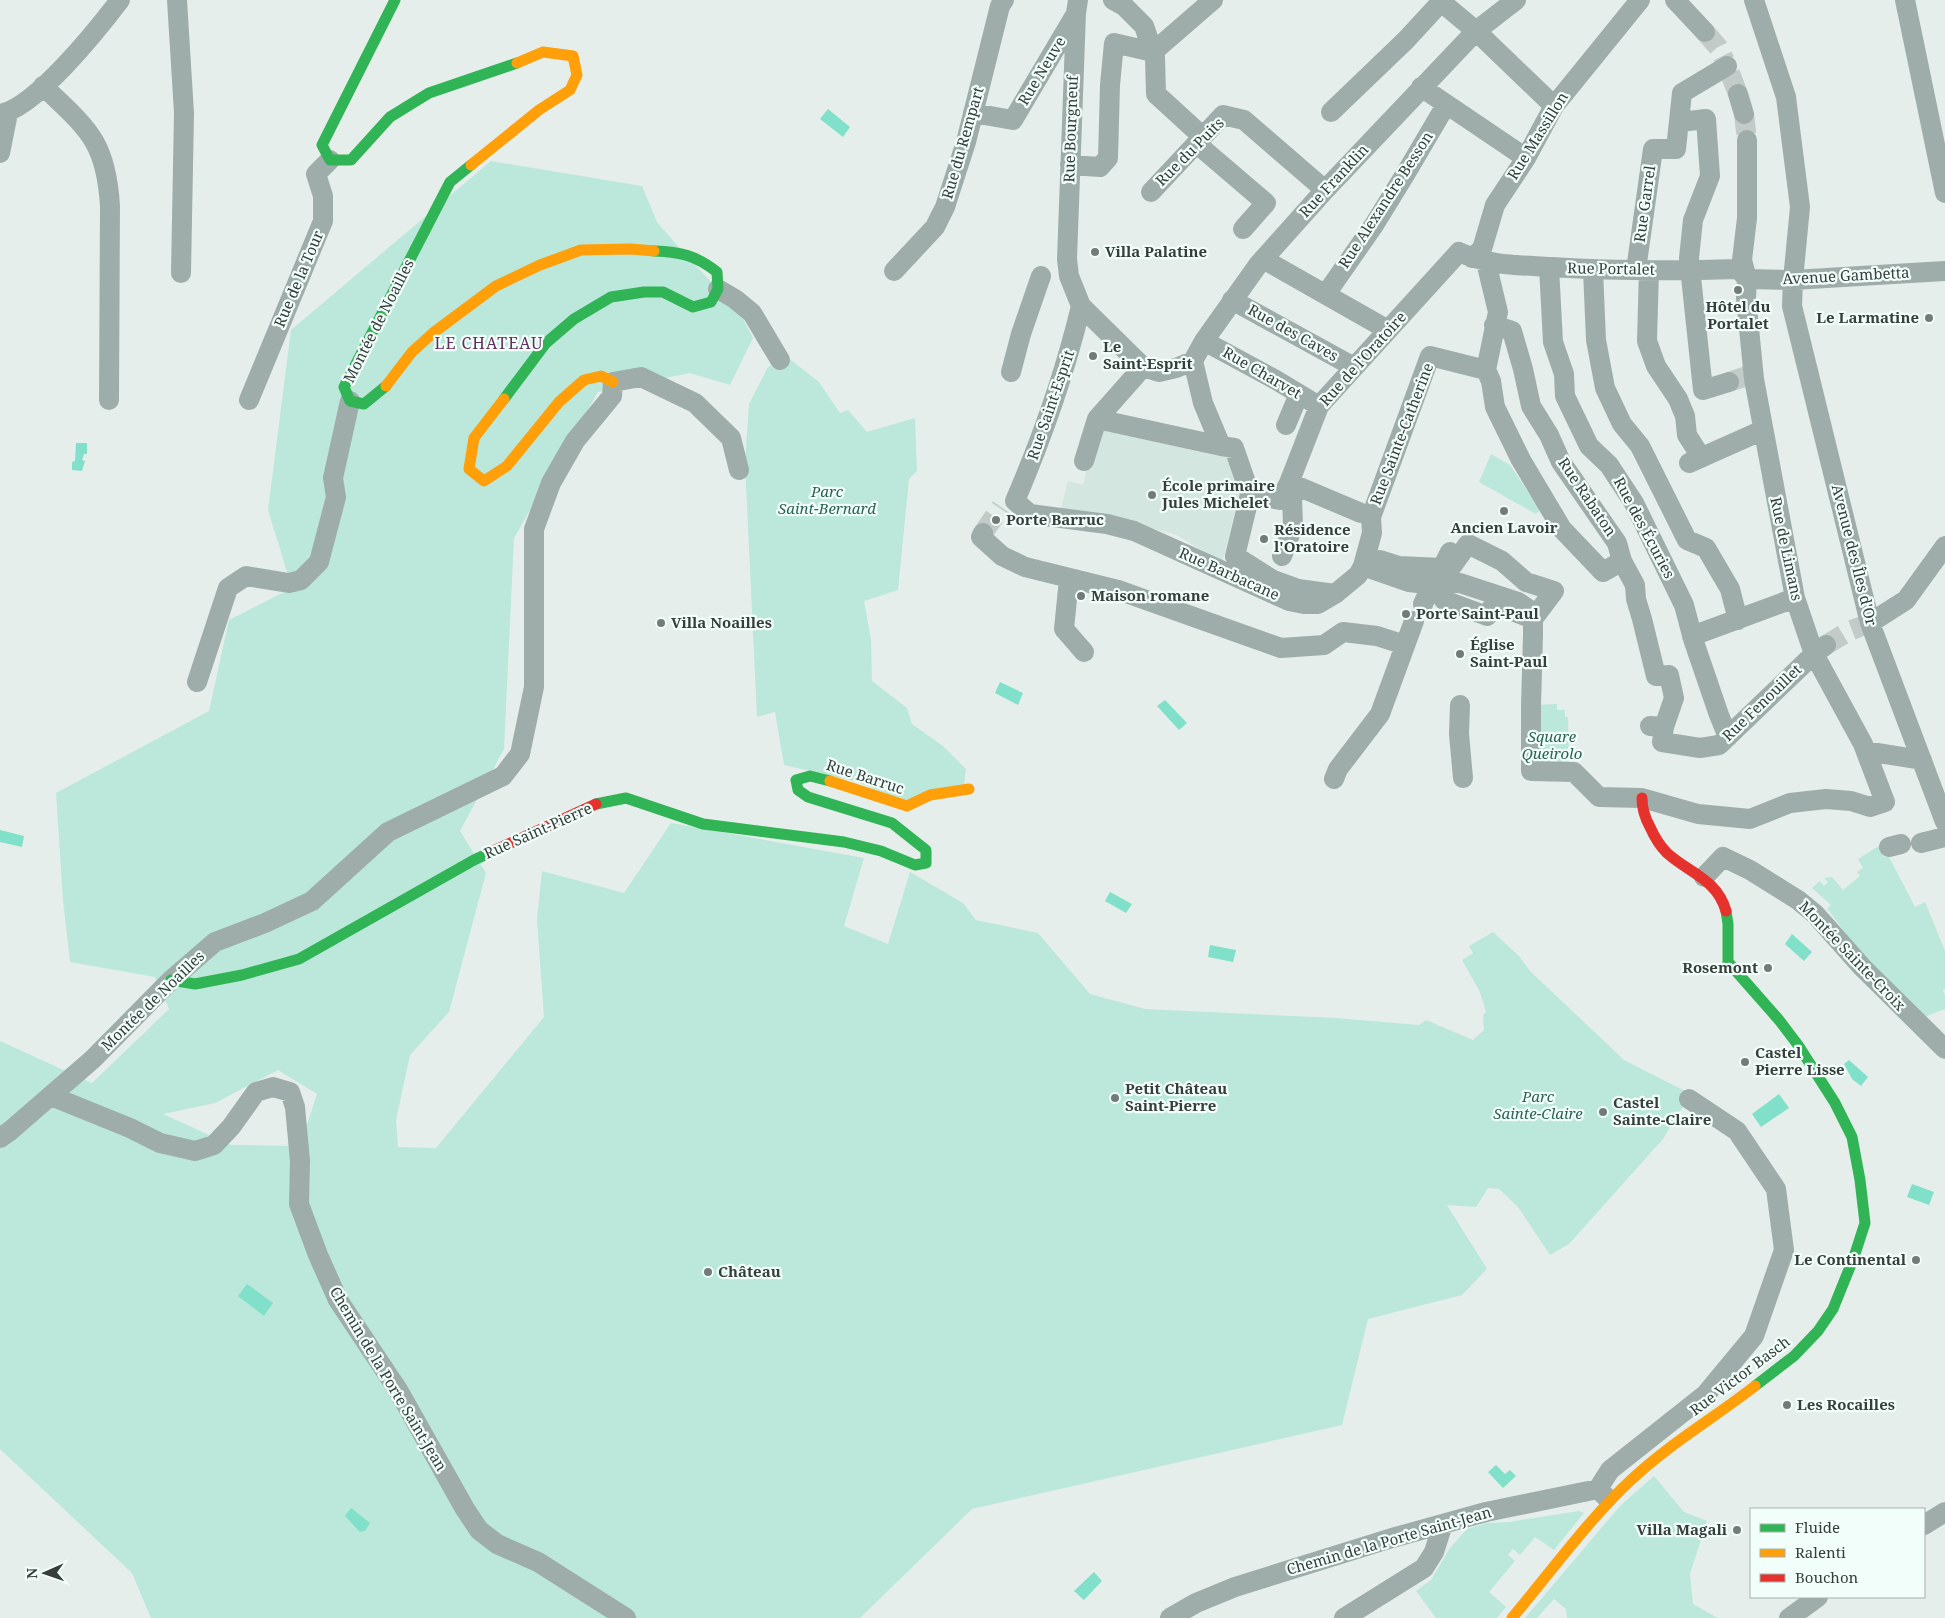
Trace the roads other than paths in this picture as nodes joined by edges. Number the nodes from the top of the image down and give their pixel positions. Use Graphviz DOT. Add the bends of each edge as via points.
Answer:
graph roads {
  1 [pos="120,0"];
  2 [pos="177,0"];
  3 [pos="395,0"];
  4 [pos="1004,0"];
  5 [pos="1213,0"];
  6 [pos="1516,0"];
  7 [pos="1640,0"];
  8 [pos="1675,0"];
  9 [pos="1754,0"];
  10 [pos="1905,0"];
  11 [pos="1440,1"];
  12 [pos="1123,2"];
  13 [pos="1077,6"];
  14 [pos="1476,31"];
  15 [pos="1705,32"];
  16 [pos="1153,52"];
  17 [pos="1727,67"];
  18 [pos="43,86"];
  19 [pos="1421,87"];
  20 [pos="1738,94"];
  21 [pos="1446,105"];
  22 [pos="1554,106"];
  23 [pos="1331,112"];
  24 [pos="973,113"];
  25 [pos="4,114"];
  26 [pos="1744,114"];
  27 [pos="1680,122"];
  28 [pos="1747,140"];
  29 [pos="1200,141"];
  30 [pos="0,153"];
  31 [pos="1526,158"];
  32 [pos="330,160"];
  33 [pos="1070,165"];
  34 [pos="1325,190"];
  35 [pos="1151,192"];
  36 [pos="1945,193"];
  37 [pos="1243,228"];
  38 [pos="1263,259"];
  39 [pos="1479,260"];
  40 [pos="1549,267"];
  41 [pos="1592,270"];
  42 [pos="1642,270"];
  43 [pos="894,271"];
  44 [pos="1689,271"];
  45 [pos="1945,271"];
  46 [pos="181,273"];
  47 [pos="1041,276"];
  48 [pos="1746,278"];
  49 [pos="1793,280"];
  50 [pos="718,289"];
  51 [pos="1326,294"];
  52 [pos="1232,300"];
  53 [pos="1081,306"];
  54 [pos="1494,325"];
  55 [pos="1388,330"];
  56 [pos="1204,341"];
  57 [pos="780,360"];
  58 [pos="1193,361"];
  59 [pos="1142,367"];
  60 [pos="1354,367"];
  61 [pos="1486,370"];
  62 [pos="1011,372"];
  63 [pos="1743,377"];
  64 [pos="613,382"];
  65 [pos="1299,394"];
  66 [pos="109,400"];
  67 [pos="249,400"];
  68 [pos="350,401"];
  69 [pos="1319,406"];
  70 [pos="1097,419"];
  71 [pos="1286,425"];
  72 [pos="1762,430"];
  73 [pos="1222,446"];
  74 [pos="1084,461"];
  75 [pos="740,470"];
  76 [pos="1291,489"];
  77 [pos="1250,494"];
  78 [pos="1008,504"];
  79 [pos="1361,513"];
  80 [pos="983,533"];
  81 [pos="1945,546"];
  82 [pos="1450,552"];
  83 [pos="1282,556"];
  84 [pos="1365,560"];
  85 [pos="1622,561"];
  86 [pos="1069,579"];
  87 [pos="1435,585"];
  88 [pos="1335,594"];
  89 [pos="1795,598"];
  90 [pos="1533,618"];
  91 [pos="1738,620"];
  92 [pos="1870,623"];
  93 [pos="1692,636"];
  94 [pos="1405,645"];
  95 [pos="1820,649"];
  96 [pos="1084,652"];
  97 [pos="197,682"];
  98 [pos="1460,706"];
  99 [pos="1657,727"];
  100 [pos="1728,736"];
  101 [pos="1866,752"];
  102 [pos="1922,760"];
  103 [pos="1463,778"];
  104 [pos="1334,779"];
  105 [pos="969,789"];
  106 [pos="1642,798"];
  107 [pos="1943,811"];
  108 [pos="1945,837"];
  109 [pos="1921,843"];
  110 [pos="926,863"];
  111 [pos="1704,877"];
  112 [pos="170,980"];
  113 [pos="1945,1049"];
  114 [pos="51,1096"];
  115 [pos="1689,1098"];
  116 [pos="0,1138"];
  117 [pos="1604,1495"];
  118 [pos="1945,1512"];
  119 [pos="1443,1524"];
  120 [pos="1925,1524"];
  121 [pos="1817,1598"];
  122 [pos="626,1618"];
  123 [pos="1170,1618"];
  124 [pos="1344,1618"];
  125 [pos="1512,1618"];
  126 [pos="1789,1618"];
  1 -- 18 [label="street" via="91,39"];
  2 -- 46 [label="street" via="184,113"];
  3 -- 32 [label="street" via="322,145"];
  4 -- 24 [label="street, Rue du Rempart"];
  5 -- 16 [label="street"];
  6 -- 14 [label="street, Rue Franklin"];
  7 -- 22 [label="street, Rue Massillon"];
  8 -- 15 [label="street"];
  9 -- 49 [label="street, Avenue des Îles d'Or" via="1786,97 1800,207"];
  10 -- 36 [label="street"];
  11 -- 14 [label="street"];
  11 -- 23 [label="street" via="1406,40"];
  12 -- 16 [label="street" via="1144,26"];
  13 -- 24 [label="street, Rue Neuve" via="1013,120"];
  13 -- 33 [label="street, Rue Bourgneuf"];
  14 -- 19 [label="street, Rue Franklin"];
  14 -- 22 [label="street"];
  16 -- 29 [label="street" via="1156,94"];
  16 -- 33 [label="street" via="1114,43 1108,158 1100,167"];
  17 -- 27 [label="street, Rue Garrel" via="1682,93"];
  18 -- 25 [label="street"];
  18 -- 66 [label="street" via="85,127 97,144 108,180"];
  19 -- 21 [label="street"];
  19 -- 34 [label="street, Rue Franklin"];
  20 -- 26 [label="street"];
  21 -- 31 [label="street"];
  21 -- 51 [label="street, Rue Alexandre Besson" via="1392,195"];
  22 -- 31 [label="street, Rue Massillon"];
  24 -- 43 [label="street, Rue du Rempart" via="965,147 935,227"];
  25 -- 30 [label="street"];
  27 -- 42 [label="street, Rue Garrel" via="1676,149 1653,149"];
  27 -- 44 [label="street" via="1706,119 1710,176 1693,220"];
  28 -- 48 [label="street, Rue de Limans" via="1747,218 1742,260"];
  29 -- 34 [label="street, Rue du Puits" via="1223,115 1244,120"];
  29 -- 35 [label="street, Rue du Puits"];
  29 -- 37 [label="street" via="1266,203"];
  31 -- 39 [label="street, Rue Massillon" via="1496,205"];
  32 -- 67 [label="street, Rue de la Tour" via="316,174 323,196 324,221"];
  32 -- 68 [label="street, Montée de Noailles" via="351,160 390,117 428,93 543,52 572,56 577,75 570,90 539,110 450,182 344,388"];
  33 -- 53 [label="street, Rue Bourgneuf" via="1067,259 1069,276"];
  34 -- 38 [label="street, Rue Franklin"];
  38 -- 51 [label="street"];
  38 -- 52 [label="street, Rue Franklin"];
  39 -- 40 [label="street, Rue Portalet"];
  39 -- 54 [label="street" via="1498,312"];
  39 -- 55 [label="street, Rue de l'Oratoire" via="1458,252"];
  40 -- 41 [label="street, Rue Portalet"];
  40 -- 93 [label="street, Rue des Écuries" via="1553,342 1564,374 1565,396 1589,446 1609,465 1634,503 1684,604"];
  41 -- 42 [label="street, Rue Portalet"];
  41 -- 91 [label="street" via="1596,340 1605,388 1622,424 1640,446 1687,540 1706,548 1730,589"];
  42 -- 44 [label="street, Rue Portalet"];
  42 -- 72 [label="street" via="1647,341 1656,366 1685,416 1694,460"];
  44 -- 48 [label="street, Rue Portalet" via="1739,269"];
  44 -- 63 [label="street" via="1703,390"];
  45 -- 49 [label="street, Avenue Gambetta"];
  47 -- 62 [label="street"];
  48 -- 49 [label="street, Avenue Gambetta"];
  48 -- 63 [label="street, Rue de Limans"];
  49 -- 92 [label="street, Avenue des Îles d'Or" via="1792,306"];
  50 -- 57 [label="street" via="752,314"];
  50 -- 64 [label="street" via="711,302 693,306 663,292 611,297 574,319 546,343 474,438 469,469 484,481 507,466 558,402 584,380 601,376"];
  50 -- 68 [label="street, Montée de Noailles" via="717,272 702,260 675,252 581,250 496,286 412,352 383,390 364,404"];
  51 -- 55 [label="street"];
  52 -- 56 [label="street, Rue Franklin"];
  52 -- 60 [label="street, Rue des Caves"];
  53 -- 59 [label="street"];
  53 -- 78 [label="street, Rue Saint-Esprit" via="1061,382 1032,462"];
  54 -- 61 [label="street"];
  54 -- 85 [label="street, Rue Rabaton" via="1512,331 1531,406 1561,462 1617,543"];
  55 -- 60 [label="street, Rue de l'Oratoire"];
  56 -- 58 [label="street, Rue Franklin"];
  56 -- 65 [label="street, Rue Charvet"];
  58 -- 59 [label="street" via="1159,372"];
  58 -- 73 [label="street" via="1203,403"];
  59 -- 70 [label="street"];
  60 -- 69 [label="street, Rue de l'Oratoire"];
  61 -- 84 [label="street, Rue Sainte-Catherine" via="1430,356 1370,517 1372,533"];
  61 -- 85 [label="street" via="1495,408 1505,429 1562,529 1603,572"];
  63 -- 72 [label="street, Rue de Limans"];
  64 -- 75 [label="street" via="641,377 695,403 732,438"];
  64 -- 112 [label="street, Montée de Noailles" via="612,396 575,440 551,483 534,529 534,686 520,754 504,776 388,832 312,901 215,942"];
  65 -- 69 [label="street, Rue Charvet"];
  65 -- 71 [label="street"];
  68 -- 97 [label="street" via="333,478 336,497 319,562 300,580 289,583 246,576 228,588"];
  69 -- 76 [label="street, Rue de l'Oratoire"];
  70 -- 73 [label="street"];
  70 -- 74 [label="street"];
  72 -- 89 [label="street, Rue de Limans"];
  73 -- 77 [label="street" via="1234,448"];
  76 -- 77 [label="street" via="1280,500"];
  76 -- 79 [label="street"];
  76 -- 83 [label="street" via="1293,526"];
  77 -- 88 [label="street" via="1235,556 1273,580 1298,589"];
  78 -- 88 [label="street, Rue Barbacane" via="1030,514 1107,524 1134,531 1289,601 1318,604"];
  80 -- 86 [label="street" via="981,537 1002,556 1025,567"];
  81 -- 92 [label="street" via="1906,600"];
  82 -- 84 [label="street" via="1442,568"];
  84 -- 87 [label="street" via="1409,582"];
  84 -- 88 [label="street, Rue Barbacane" via="1358,575"];
  85 -- 99 [label="street, Rue Rabaton" via="1635,585 1656,676 1669,675 1674,698"];
  86 -- 94 [label="street" via="1118,590 1281,648 1324,645 1342,632 1377,636"];
  86 -- 96 [label="street" via="1064,629"];
  87 -- 90 [label="street" via="1444,600 1487,616 1493,606"];
  87 -- 90 [label="street" via="1468,544 1502,560 1526,582 1554,591"];
  87 -- 94 [label="street"];
  89 -- 91 [label="street"];
  89 -- 95 [label="street, Rue de Limans"];
  90 -- 106 [label="street" via="1531,771 1574,772 1599,797"];
  91 -- 93 [label="street"];
  92 -- 102 [label="street, Avenue des Îles d'Or"];
  93 -- 100 [label="street, Rue des Écuries"];
  94 -- 104 [label="street" via="1380,714 1338,769"];
  95 -- 100 [label="street, Rue Fenouillet"];
  95 -- 101 [label="street, Rue de Limans"];
  98 -- 103 [label="street"];
  99 -- 100 [label="street, Rue Fenouillet" via="1662,742 1700,748 1719,745"];
  101 -- 102 [label="street"];
  101 -- 106 [label="street, Rue de Limans" via="1885,802 1870,807 1851,801 1826,799 1790,803 1750,819 1698,814"];
  102 -- 107 [label="street, Avenue des Îles d'Or"];
  105 -- 110 [label="street, Rue Barruc" via="930,795 906,806 810,776 796,780 798,790 808,797 892,823 926,850"];
  106 -- 111 [label="street, Rue Victor Basch" via="1644,814 1655,838 1672,857"];
  108 -- 109 [label="street"];
  110 -- 112 [label="street, Rue Saint-Pierre" via="914,865 881,851 844,842 703,824 626,798 592,805 474,860 299,959 196,984"];
  111 -- 113 [label="street, Montée Sainte-Croix" via="1723,857 1798,900"];
  111 -- 117 [label="street, Rue Victor Basch" via="1714,885 1727,913 1728,962 1802,1051 1852,1137 1865,1223 1833,1309 1818,1332 1757,1385 1663,1452 1631,1480"];
  112 -- 114 [label="street, Montée de Noailles" via="93,1059"];
  114 -- 116 [label="street, Montée de Noailles"];
  114 -- 122 [label="street, Chemin de la Porte Saint-Jean" via="160,1143 195,1151 214,1146 256,1092 273,1087 290,1092 296,1107 300,1204 318,1255 338,1300 398,1390 465,1510 479,1530 497,1544 538,1562"];
  115 -- 117 [label="street" via="1737,1131 1776,1189 1784,1250 1754,1336 1706,1394 1610,1470"];
  117 -- 119 [label="street, Chemin de la Porte Saint-Jean" via="1486,1512"];
  117 -- 125 [label="street, Rue Victor Basch"];
  118 -- 120 [label="street"];
  119 -- 123 [label="street, Chemin de la Porte Saint-Jean" via="1235,1587"];
  119 -- 124 [label="street" via="1434,1552 1424,1568"];
  121 -- 126 [label="street"];
}
